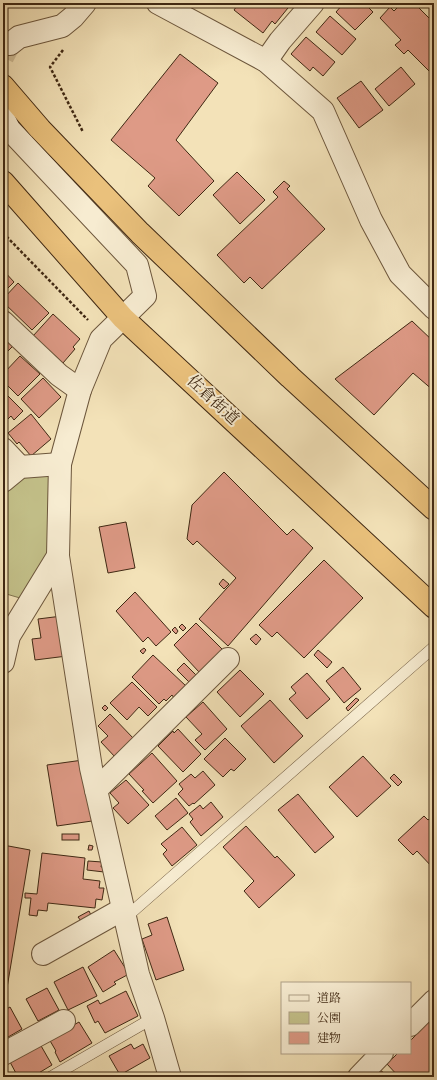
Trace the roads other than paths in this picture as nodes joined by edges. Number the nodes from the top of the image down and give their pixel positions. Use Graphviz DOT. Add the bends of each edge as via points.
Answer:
graph roads {
  1 [pos="85,3"];
  2 [pos="158,3"];
  3 [pos="313,3"];
  4 [pos="10,44"];
  5 [pos="266,61"];
  6 [pos="3,86"];
  7 [pos="3,117"];
  8 [pos="3,182"];
  9 [pos="434,308"];
  10 [pos="123,318"];
  11 [pos="3,322"];
  12 [pos="80,390"];
  13 [pos="3,449"];
  14 [pos="60,464"];
  15 [pos="20,467"];
  16 [pos="3,481"];
  17 [pos="434,509"];
  18 [pos="58,556"];
  19 [pos="434,607"];
  20 [pos="434,647"];
  21 [pos="228,658"];
  22 [pos="3,662"];
  23 [pos="96,790"];
  24 [pos="124,914"];
  25 [pos="43,954"];
  26 [pos="434,1001"];
  27 [pos="154,1018"];
  28 [pos="64,1021"];
  29 [pos="411,1024"];
  30 [pos="3,1054"];
  31 [pos="381,1054"];
  32 [pos="51,1077"];
  33 [pos="170,1077"];
  34 [pos="359,1077"];
  1 -- 4 [label="street" via="62,26 19,37"];
  2 -- 5 [label="street"];
  3 -- 5 [label="street"];
  5 -- 9 [label="street" via="323,111 371,220 400,274"];
  6 -- 17 [label="highway" via="40,129 145,239"];
  7 -- 10 [label="street" via="9,129 137,265 145,296"];
  8 -- 10 [label="highway, 佐倉街道"];
  10 -- 12 [label="street" via="101,339"];
  10 -- 19 [label="highway, 佐倉街道"];
  11 -- 12 [label="street" via="58,375"];
  12 -- 14 [label="street"];
  13 -- 15 [label="street"];
  14 -- 15 [label="street"];
  14 -- 18 [label="street"];
  15 -- 16 [label="street"];
  18 -- 22 [label="street" via="9,636"];
  18 -- 23 [label="street"];
  20 -- 24 [label="lane"];
  21 -- 23 [label="street"];
  23 -- 24 [label="street"];
  24 -- 25 [label="street"];
  24 -- 27 [label="street" via="138,974"];
  26 -- 29 [label="street"];
  27 -- 32 [label="lane"];
  27 -- 33 [label="street"];
  28 -- 30 [label="street"];
  31 -- 34 [label="street"];
}
